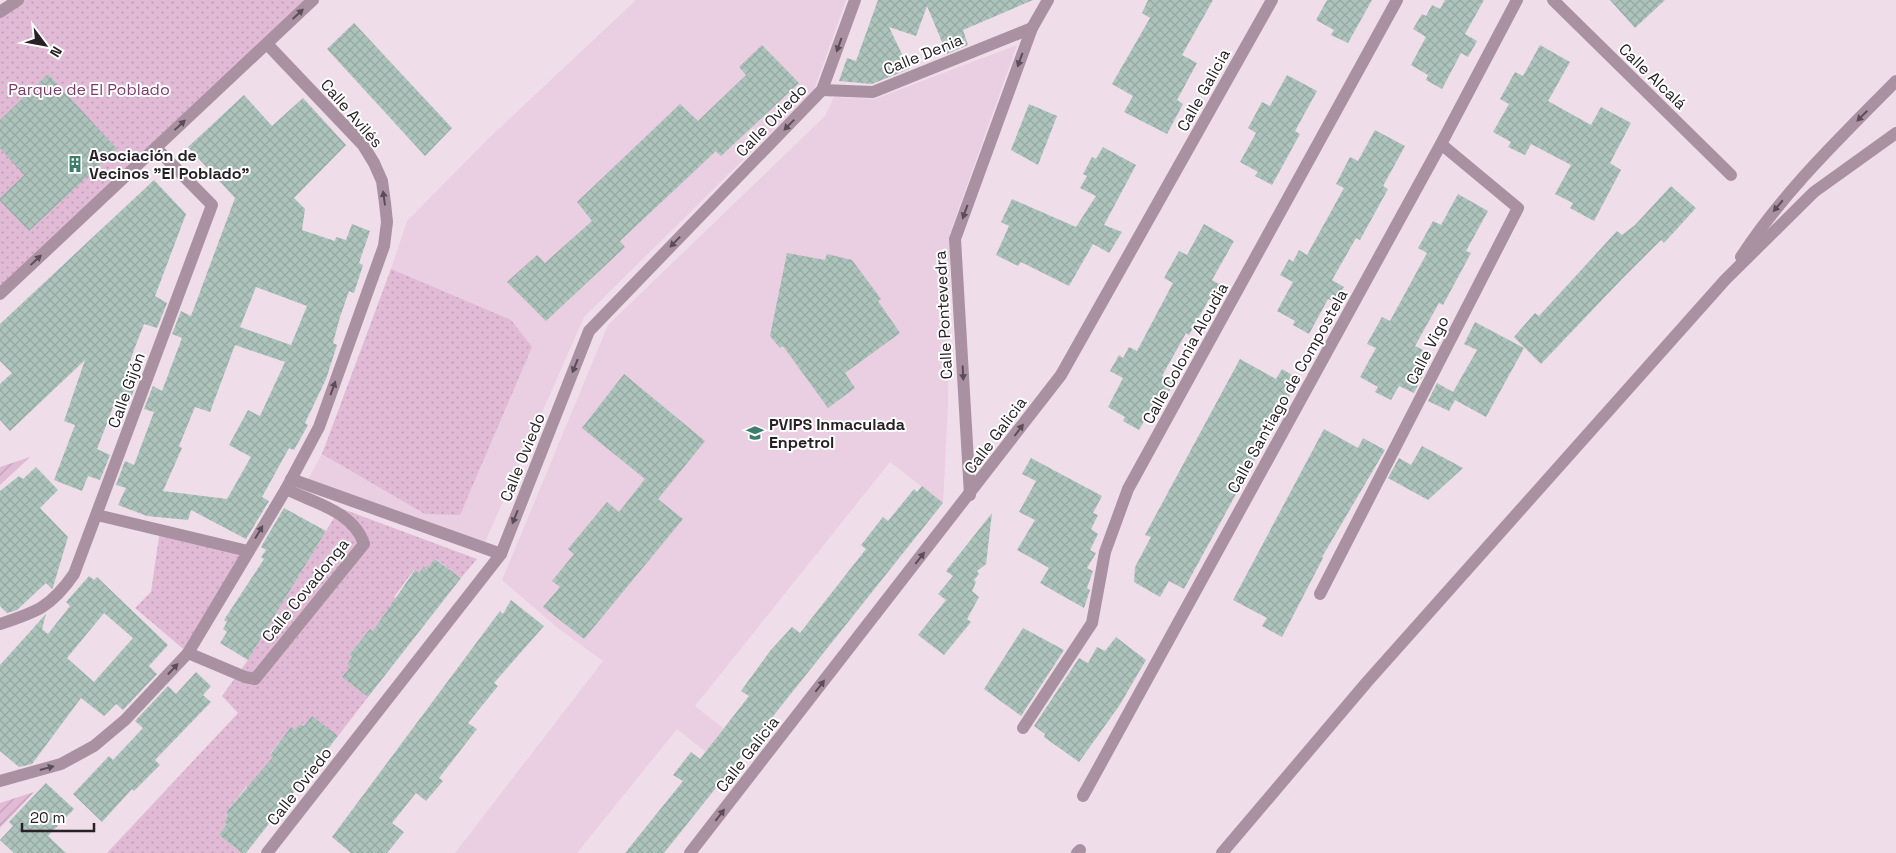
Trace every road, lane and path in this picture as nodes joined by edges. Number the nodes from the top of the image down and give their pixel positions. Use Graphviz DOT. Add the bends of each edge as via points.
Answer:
graph roads {
  1 [pos="18,0"];
  2 [pos="313,0"];
  3 [pos="856,0"];
  4 [pos="1048,0"];
  5 [pos="1272,0"];
  6 [pos="1397,0"];
  7 [pos="1517,0"];
  8 [pos="1553,0"];
  9 [pos="0,12"];
  10 [pos="1032,28"];
  11 [pos="267,44"];
  12 [pos="1896,81"];
  13 [pos="822,90"];
  14 [pos="1896,133"];
  15 [pos="1441,144"];
  16 [pos="156,148"];
  17 [pos="1731,174"];
  18 [pos="1725,280"];
  19 [pos="0,294"];
  20 [pos="288,484"];
  21 [pos="970,495"];
  22 [pos="97,515"];
  23 [pos="248,551"];
  24 [pos="500,554"];
  25 [pos="1320,594"];
  26 [pos="0,624"];
  27 [pos="188,653"];
  28 [pos="1023,728"];
  29 [pos="0,781"];
  30 [pos="1083,796"];
  31 [pos="267,853"];
  32 [pos="690,853"];
  33 [pos="1222,853"];
  1 -- 9 [label="street"];
  11 -- 2 [label="street, one-way"];
  3 -- 13 [label="street, one-way"];
  4 -- 10 [label="street, Calle Pontevedra"];
  21 -- 5 [label="street, Calle Galicia, one-way" via="1061,375"];
  6 -- 28 [label="street, Calle Colonia Alcudia" via="1128,489 1105,552 1092,623"];
  7 -- 15 [label="street, Calle Santiago de Compostela"];
  8 -- 17 [label="street, Calle Alcalá"];
  10 -- 13 [label="street, Calle Denia" via="873,92"];
  10 -- 21 [label="street, Calle Pontevedra, one-way" via="955,239"];
  16 -- 11 [label="street, one-way"];
  20 -- 11 [label="street, Calle Avilés, one-way" via="319,427 384,246 387,222 382,181 363,145"];
  12 -- 18 [label="street, one-way" via="1804,176 1761,226"];
  13 -- 24 [label="street, Calle Oviedo, one-way" via="589,331"];
  14 -- 18 [label="street" via="1814,192"];
  15 -- 25 [label="street, Calle Vigo" via="1518,208"];
  15 -- 30 [label="street, Calle Santiago de Compostela"];
  19 -- 16 [label="street, one-way"];
  16 -- 22 [label="street, Calle Gijón" via="212,205"];
  18 -- 33 [label="street" via="1367,682"];
  23 -- 20 [label="street, one-way"];
  20 -- 24 [label="street"];
  20 -- 27 [label="street, Calle Covadonga" via="348,518 359,530 364,544 255,679"];
  32 -- 21 [label="street, Calle Galicia, one-way"];
  22 -- 23 [label="street"];
  22 -- 26 [label="street, Calle Gijón" via="74,574 61,592 39,611"];
  23 -- 27 [label="street"];
  24 -- 31 [label="street, Calle Oviedo"];
  29 -- 27 [label="street, one-way" via="61,764 94,746 125,720"];
}
